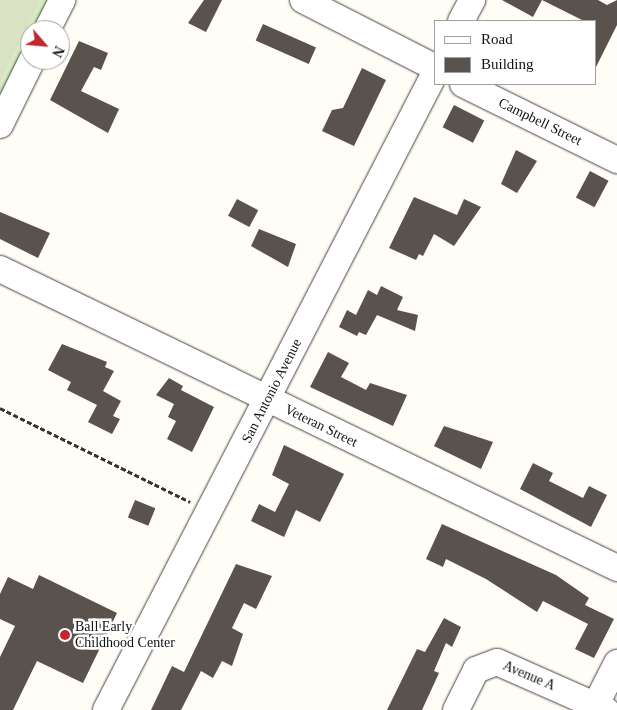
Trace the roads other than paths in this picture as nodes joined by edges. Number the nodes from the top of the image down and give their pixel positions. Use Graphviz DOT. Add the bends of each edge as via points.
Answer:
graph roads {
  1 [pos="62,0"];
  2 [pos="303,0"];
  3 [pos="472,0"];
  4 [pos="52,20"];
  5 [pos="462,20"];
  6 [pos="434,68"];
  7 [pos="27,70"];
  8 [pos="434,73"];
  9 [pos="465,85"];
  10 [pos="0,125"];
  11 [pos="617,160"];
  12 [pos="0,269"];
  13 [pos="267,400"];
  14 [pos="617,568"];
  15 [pos="617,663"];
  16 [pos="598,708"];
  17 [pos="106,710"];
  18 [pos="456,710"];
  1 -- 4 [label="street"];
  2 -- 6 [label="street"];
  3 -- 5 [label="street"];
  7 -- 10 [label="street"];
  8 -- 13 [label="street, San Antonio Avenue"];
  9 -- 11 [label="street, Campbell Street"];
  12 -- 13 [label="street, Veteran Street"];
  13 -- 14 [label="street, Veteran Street"];
  13 -- 17 [label="street, San Antonio Avenue"];
  15 -- 16 [label="street"];
  16 -- 18 [label="street, Avenue A" via="497,662 476,670"];
}
